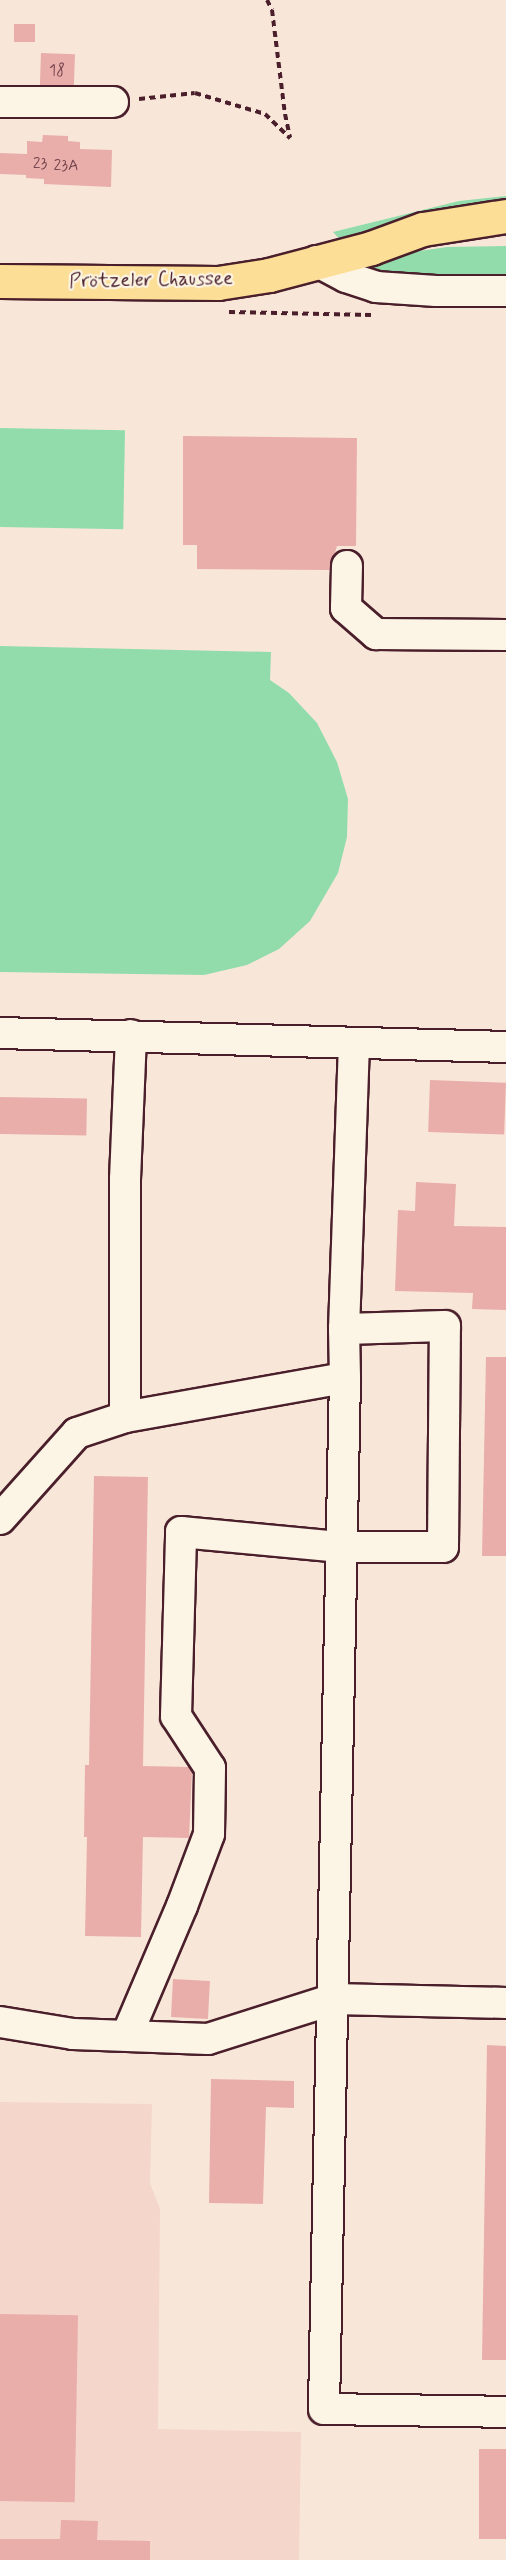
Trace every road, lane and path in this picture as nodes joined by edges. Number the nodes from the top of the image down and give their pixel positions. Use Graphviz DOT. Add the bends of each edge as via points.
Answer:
graph roads {
  1 [pos="267,0"];
  2 [pos="0,102"];
  3 [pos="113,102"];
  4 [pos="506,216"];
  5 [pos="506,238"];
  6 [pos="371,248"];
  7 [pos="316,261"];
  8 [pos="0,281"];
  9 [pos="506,291"];
  10 [pos="219,312"];
  11 [pos="383,316"];
  12 [pos="347,566"];
  13 [pos="506,635"];
  14 [pos="0,1033"];
  15 [pos="131,1035"];
  16 [pos="354,1043"];
  17 [pos="506,1047"];
  18 [pos="344,1329"];
  19 [pos="345,1378"];
  20 [pos="125,1417"];
  21 [pos="0,1519"];
  22 [pos="341,1547"];
  23 [pos="334,1999"];
  24 [pos="506,2003"];
  25 [pos="0,2022"];
  26 [pos="127,2035"];
  27 [pos="506,2412"];
  1 -- 3 [label="path" via="272,10 290,138 265,114 195,93"];
  2 -- 3 [label="street"];
  4 -- 6 [label="main road, Prötzeler Chaussee" via="423,229"];
  5 -- 6 [label="main road, Prötzeler Chaussee"];
  6 -- 7 [label="main road, Prötzeler Chaussee"];
  7 -- 8 [label="main road, Prötzeler Chaussee" via="269,275 218,283"];
  7 -- 9 [label="street" via="376,287"];
  10 -- 11 [label="path"];
  12 -- 13 [label="street" via="346,608 376,634"];
  14 -- 15 [label="street"];
  15 -- 16 [label="street"];
  15 -- 20 [label="street" via="125,1179"];
  16 -- 17 [label="street"];
  16 -- 18 [label="street"];
  18 -- 19 [label="street"];
  18 -- 22 [label="street" via="445,1326 443,1547"];
  19 -- 20 [label="street"];
  19 -- 22 [label="street"];
  20 -- 21 [label="street" via="77,1433"];
  22 -- 23 [label="street"];
  22 -- 26 [label="street" via="181,1532 176,1716 210,1768 209,1834"];
  23 -- 24 [label="street"];
  23 -- 26 [label="street" via="208,2039"];
  23 -- 27 [label="street" via="324,2409"];
  25 -- 26 [label="street" via="73,2034"];
}
